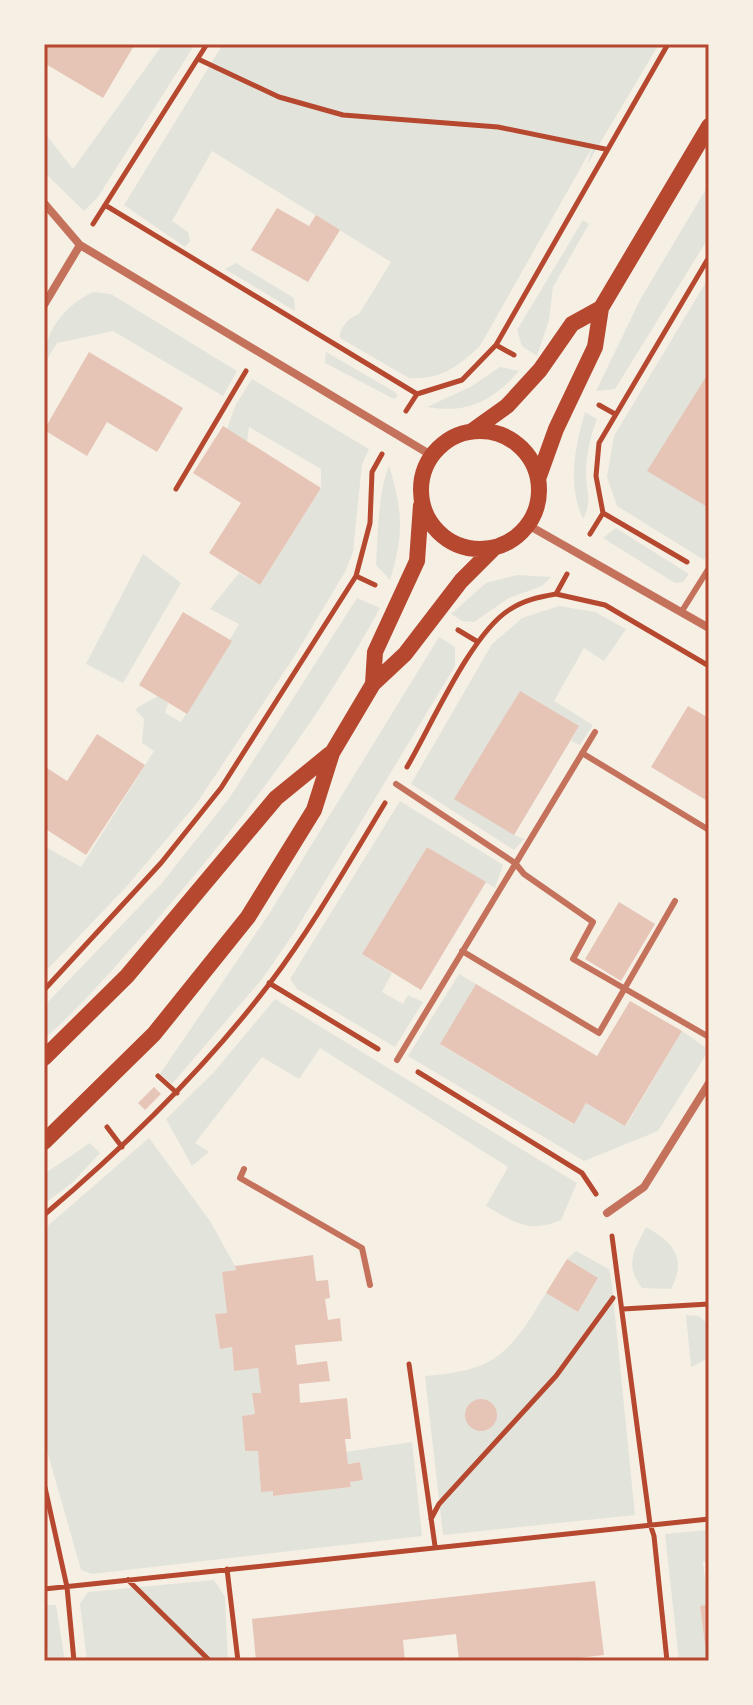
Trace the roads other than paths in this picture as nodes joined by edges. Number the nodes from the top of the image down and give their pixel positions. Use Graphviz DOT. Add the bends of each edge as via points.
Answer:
graph roads {
  1 [pos="709,126"];
  2 [pos="44,203"];
  3 [pos="80,245"];
  4 [pos="44,305"];
  5 [pos="601,308"];
  6 [pos="472,431"];
  7 [pos="431,455"];
  8 [pos="538,479"];
  9 [pos="422,499"];
  10 [pos="528,525"];
  11 [pos="495,547"];
  12 [pos="708,571"];
  13 [pos="682,611"];
  14 [pos="709,628"];
  15 [pos="373,684"];
  16 [pos="595,732"];
  17 [pos="332,753"];
  18 [pos="582,753"];
  19 [pos="396,784"];
  20 [pos="709,830"];
  21 [pos="515,863"];
  22 [pos="675,901"];
  23 [pos="462,951"];
  24 [pos="624,990"];
  25 [pos="709,1037"];
  26 [pos="44,1058"];
  27 [pos="397,1060"];
  28 [pos="709,1083"];
  29 [pos="44,1142"];
  30 [pos="244,1169"];
  31 [pos="607,1213"];
  32 [pos="370,1285"];
  1 -- 5 [label="main road"];
  2 -- 3 [label="street"];
  3 -- 4 [label="street"];
  3 -- 7 [label="street"];
  5 -- 6 [label="main road" via="572,324 507,406"];
  5 -- 8 [label="main road" via="595,347"];
  6 -- 7 [label="main road" via="450,439"];
  6 -- 8 [label="main road" via="493,432 513,441 527,454"];
  7 -- 9 [label="main road"];
  8 -- 10 [label="main road" via="537,507"];
  9 -- 11 [label="main road" via="429,520 444,537 475,549"];
  9 -- 15 [label="main road" via="417,561 375,652"];
  10 -- 11 [label="main road" via="507,544"];
  10 -- 13 [label="street"];
  11 -- 15 [label="main road"];
  12 -- 13 [label="lane"];
  13 -- 14 [label="street"];
  15 -- 17 [label="main road"];
  16 -- 18 [label="lane"];
  17 -- 26 [label="main road" via="276,798 127,976"];
  17 -- 29 [label="main road" via="314,810 248,917 154,1034"];
  18 -- 20 [label="lane"];
  18 -- 21 [label="lane"];
  19 -- 21 [label="lane"];
  21 -- 23 [label="lane"];
  21 -- 24 [label="lane" via="593,922 573,959"];
  22 -- 24 [label="lane"];
  23 -- 24 [label="lane" via="599,1033"];
  23 -- 27 [label="lane"];
  24 -- 25 [label="lane"];
  28 -- 31 [label="street" via="644,1187"];
  30 -- 32 [label="lane" via="240,1178 362,1248"];
}
